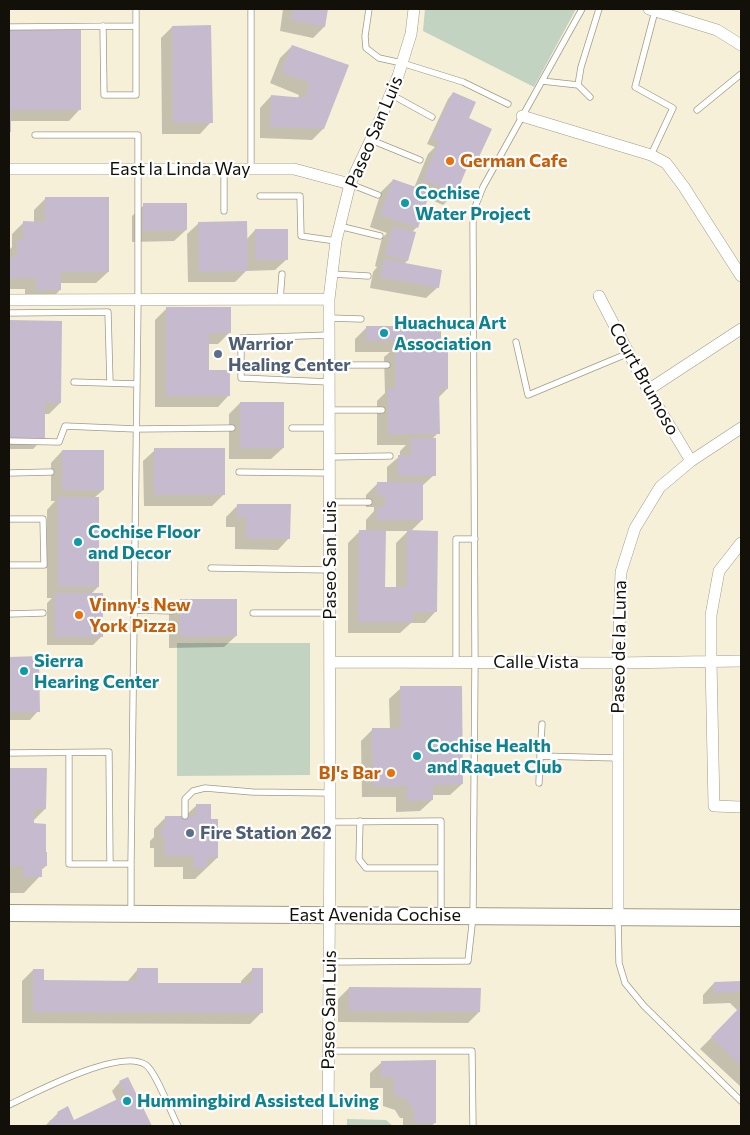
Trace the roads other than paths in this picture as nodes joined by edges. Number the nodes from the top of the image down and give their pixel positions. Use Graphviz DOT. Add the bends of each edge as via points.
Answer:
graph roads {
  1 [pos="136,9"];
  2 [pos="251,9"];
  3 [pos="369,9"];
  4 [pos="414,9"];
  5 [pos="582,9"];
  6 [pos="599,9"];
  7 [pos="653,9"];
  8 [pos="103,26"];
  9 [pos="136,26"];
  10 [pos="9,27"];
  11 [pos="741,45"];
  12 [pos="402,63"];
  13 [pos="741,74"];
  14 [pos="542,81"];
  15 [pos="578,85"];
  16 [pos="392,95"];
  17 [pos="590,97"];
  18 [pos="508,104"];
  19 [pos="698,110"];
  20 [pos="522,116"];
  21 [pos="432,117"];
  22 [pos="35,135"];
  23 [pos="371,140"];
  24 [pos="650,155"];
  25 [pos="420,160"];
  26 [pos="9,169"];
  27 [pos="138,169"];
  28 [pos="224,169"];
  29 [pos="251,169"];
  30 [pos="350,184"];
  31 [pos="378,195"];
  32 [pos="260,196"];
  33 [pos="224,211"];
  34 [pos="339,226"];
  35 [pos="380,236"];
  36 [pos="336,241"];
  37 [pos="282,274"];
  38 [pos="332,274"];
  39 [pos="368,276"];
  40 [pos="741,276"];
  41 [pos="599,296"];
  42 [pos="329,299"];
  43 [pos="9,300"];
  44 [pos="138,300"];
  45 [pos="280,300"];
  46 [pos="9,313"];
  47 [pos="329,318"];
  48 [pos="361,318"];
  49 [pos="741,329"];
  50 [pos="329,335"];
  51 [pos="516,342"];
  52 [pos="629,353"];
  53 [pos="330,364"];
  54 [pos="387,365"];
  55 [pos="74,382"];
  56 [pos="330,382"];
  57 [pos="110,383"];
  58 [pos="136,384"];
  59 [pos="648,390"];
  60 [pos="330,410"];
  61 [pos="382,410"];
  62 [pos="136,428"];
  63 [pos="232,428"];
  64 [pos="292,428"];
  65 [pos="330,428"];
  66 [pos="741,428"];
  67 [pos="9,442"];
  68 [pos="390,456"];
  69 [pos="330,457"];
  70 [pos="691,461"];
  71 [pos="51,472"];
  72 [pos="239,472"];
  73 [pos="330,472"];
  74 [pos="9,473"];
  75 [pos="330,502"];
  76 [pos="369,502"];
  77 [pos="9,518"];
  78 [pos="475,539"];
  79 [pos="741,543"];
  80 [pos="9,565"];
  81 [pos="211,568"];
  82 [pos="330,570"];
  83 [pos="134,610"];
  84 [pos="172,611"];
  85 [pos="253,612"];
  86 [pos="42,613"];
  87 [pos="330,613"];
  88 [pos="9,614"];
  89 [pos="711,661"];
  90 [pos="741,661"];
  91 [pos="331,662"];
  92 [pos="456,662"];
  93 [pos="476,662"];
  94 [pos="618,663"];
  95 [pos="542,724"];
  96 [pos="9,753"];
  97 [pos="69,753"];
  98 [pos="540,756"];
  99 [pos="618,758"];
  100 [pos="539,783"];
  101 [pos="330,793"];
  102 [pos="741,807"];
  103 [pos="185,816"];
  104 [pos="360,821"];
  105 [pos="330,822"];
  106 [pos="110,864"];
  107 [pos="130,864"];
  108 [pos="441,868"];
  109 [pos="9,913"];
  110 [pos="131,914"];
  111 [pos="330,916"];
  112 [pos="441,916"];
  113 [pos="473,916"];
  114 [pos="618,917"];
  115 [pos="741,918"];
  116 [pos="329,962"];
  117 [pos="328,1051"];
  118 [pos="741,1101"];
  119 [pos="9,1106"];
  120 [pos="178,1126"];
  121 [pos="328,1126"];
  122 [pos="473,1126"];
  1 -- 9 [label="lane"];
  2 -- 29 [label="lane"];
  3 -- 12 [label="lane" via="366,48 379,58"];
  4 -- 12 [label="street, Paseo San Luis"];
  5 -- 14 [label="lane"];
  6 -- 15 [label="lane"];
  7 -- 11 [label="street" via="717,30"];
  7 -- 24 [label="lane" via="635,87 673,108"];
  8 -- 9 [label="lane"];
  8 -- 9 [label="lane" via="104,95 136,95"];
  8 -- 10 [label="lane"];
  12 -- 16 [label="street, Paseo San Luis"];
  12 -- 18 [label="lane" via="463,82"];
  13 -- 19 [label="lane"];
  14 -- 15 [label="lane"];
  14 -- 20 [label="lane"];
  15 -- 17 [label="lane"];
  16 -- 21 [label="lane"];
  16 -- 23 [label="street, Paseo San Luis"];
  20 -- 24 [label="street"];
  20 -- 78 [label="lane" via="483,188 473,223"];
  22 -- 27 [label="lane" via="138,135"];
  23 -- 25 [label="lane"];
  23 -- 30 [label="street, Paseo San Luis"];
  24 -- 40 [label="street" via="666,163"];
  26 -- 27 [label="street, East la Linda Way"];
  27 -- 28 [label="street, East la Linda Way"];
  27 -- 44 [label="lane"];
  28 -- 29 [label="street, East la Linda Way"];
  28 -- 33 [label="lane"];
  29 -- 30 [label="street, East la Linda Way" via="294,169"];
  30 -- 31 [label="lane"];
  30 -- 34 [label="street, Paseo San Luis"];
  32 -- 36 [label="lane" via="300,196 301,236"];
  34 -- 35 [label="lane"];
  34 -- 36 [label="street, Paseo San Luis"];
  36 -- 38 [label="street, Paseo San Luis"];
  37 -- 45 [label="lane"];
  38 -- 39 [label="lane"];
  38 -- 42 [label="street, Paseo San Luis"];
  41 -- 52 [label="street, Court Brumoso"];
  42 -- 45 [label="street"];
  42 -- 47 [label="street, Paseo San Luis"];
  43 -- 44 [label="street"];
  44 -- 45 [label="street"];
  44 -- 58 [label="lane"];
  46 -- 57 [label="lane" via="108,312"];
  47 -- 48 [label="lane"];
  47 -- 50 [label="street, Paseo San Luis"];
  49 -- 59 [label="street"];
  50 -- 53 [label="street, Paseo San Luis"];
  50 -- 56 [label="lane" via="241,338 241,378"];
  51 -- 52 [label="lane" via="528,395"];
  52 -- 59 [label="street, Court Brumoso"];
  53 -- 54 [label="lane"];
  53 -- 56 [label="street, Paseo San Luis"];
  55 -- 57 [label="lane"];
  56 -- 60 [label="street, Paseo San Luis"];
  57 -- 58 [label="lane"];
  58 -- 62 [label="lane"];
  59 -- 70 [label="street, Court Brumoso"];
  60 -- 61 [label="lane"];
  60 -- 65 [label="street, Paseo San Luis"];
  62 -- 63 [label="lane"];
  62 -- 67 [label="lane" via="65,426 59,442"];
  62 -- 83 [label="lane"];
  64 -- 65 [label="lane"];
  65 -- 69 [label="street, Paseo San Luis"];
  66 -- 70 [label="street, Paseo de la Luna"];
  68 -- 69 [label="lane"];
  69 -- 73 [label="street, Paseo San Luis"];
  70 -- 94 [label="street, Paseo de la Luna" via="660,488 635,528 621,572"];
  71 -- 74 [label="lane"];
  72 -- 73 [label="lane"];
  73 -- 75 [label="street, Paseo San Luis"];
  75 -- 76 [label="lane"];
  75 -- 82 [label="street, Paseo San Luis"];
  77 -- 80 [label="lane" via="43,519 44,565"];
  78 -- 92 [label="lane" via="456,539"];
  78 -- 93 [label="lane"];
  79 -- 89 [label="street" via="719,571 711,614"];
  81 -- 82 [label="lane"];
  82 -- 87 [label="street, Paseo San Luis"];
  83 -- 84 [label="lane"];
  83 -- 107 [label="lane"];
  85 -- 87 [label="lane"];
  86 -- 88 [label="lane"];
  87 -- 91 [label="street, Paseo San Luis"];
  89 -- 90 [label="street, Calle Vista"];
  89 -- 94 [label="street, Calle Vista"];
  89 -- 102 [label="street" via="714,806"];
  91 -- 92 [label="street, Calle Vista"];
  91 -- 101 [label="street, Paseo San Luis"];
  92 -- 93 [label="street, Calle Vista"];
  93 -- 94 [label="street, Calle Vista"];
  93 -- 113 [label="lane"];
  94 -- 99 [label="street, Paseo de la Luna"];
  95 -- 98 [label="lane"];
  96 -- 97 [label="lane"];
  97 -- 106 [label="lane" via="69,864"];
  97 -- 106 [label="lane" via="109,752"];
  98 -- 99 [label="lane"];
  98 -- 100 [label="lane"];
  99 -- 114 [label="street, Paseo de la Luna"];
  101 -- 103 [label="lane" via="205,788 193,791 185,800"];
  101 -- 105 [label="street, Paseo San Luis"];
  104 -- 105 [label="lane"];
  104 -- 108 [label="lane" via="359,860 366,868"];
  104 -- 108 [label="lane" via="441,821"];
  105 -- 111 [label="street, Paseo San Luis"];
  106 -- 107 [label="lane"];
  107 -- 110 [label="lane"];
  108 -- 112 [label="lane"];
  109 -- 110 [label="street, East Avenida Cochise"];
  110 -- 111 [label="street, East Avenida Cochise"];
  111 -- 112 [label="street, East Avenida Cochise"];
  111 -- 116 [label="street, Paseo San Luis"];
  112 -- 113 [label="street, East Avenida Cochise"];
  113 -- 114 [label="street, East Avenida Cochise"];
  113 -- 116 [label="lane" via="468,961"];
  114 -- 115 [label="street, East Avenida Cochise"];
  114 -- 118 [label="lane" via="619,963 625,983 644,1006"];
  116 -- 117 [label="street, Paseo San Luis"];
  117 -- 121 [label="street, Paseo San Luis"];
  117 -- 122 [label="lane" via="472,1051"];
  119 -- 120 [label="lane" via="98,1066 125,1060 137,1061 151,1072"];
}
